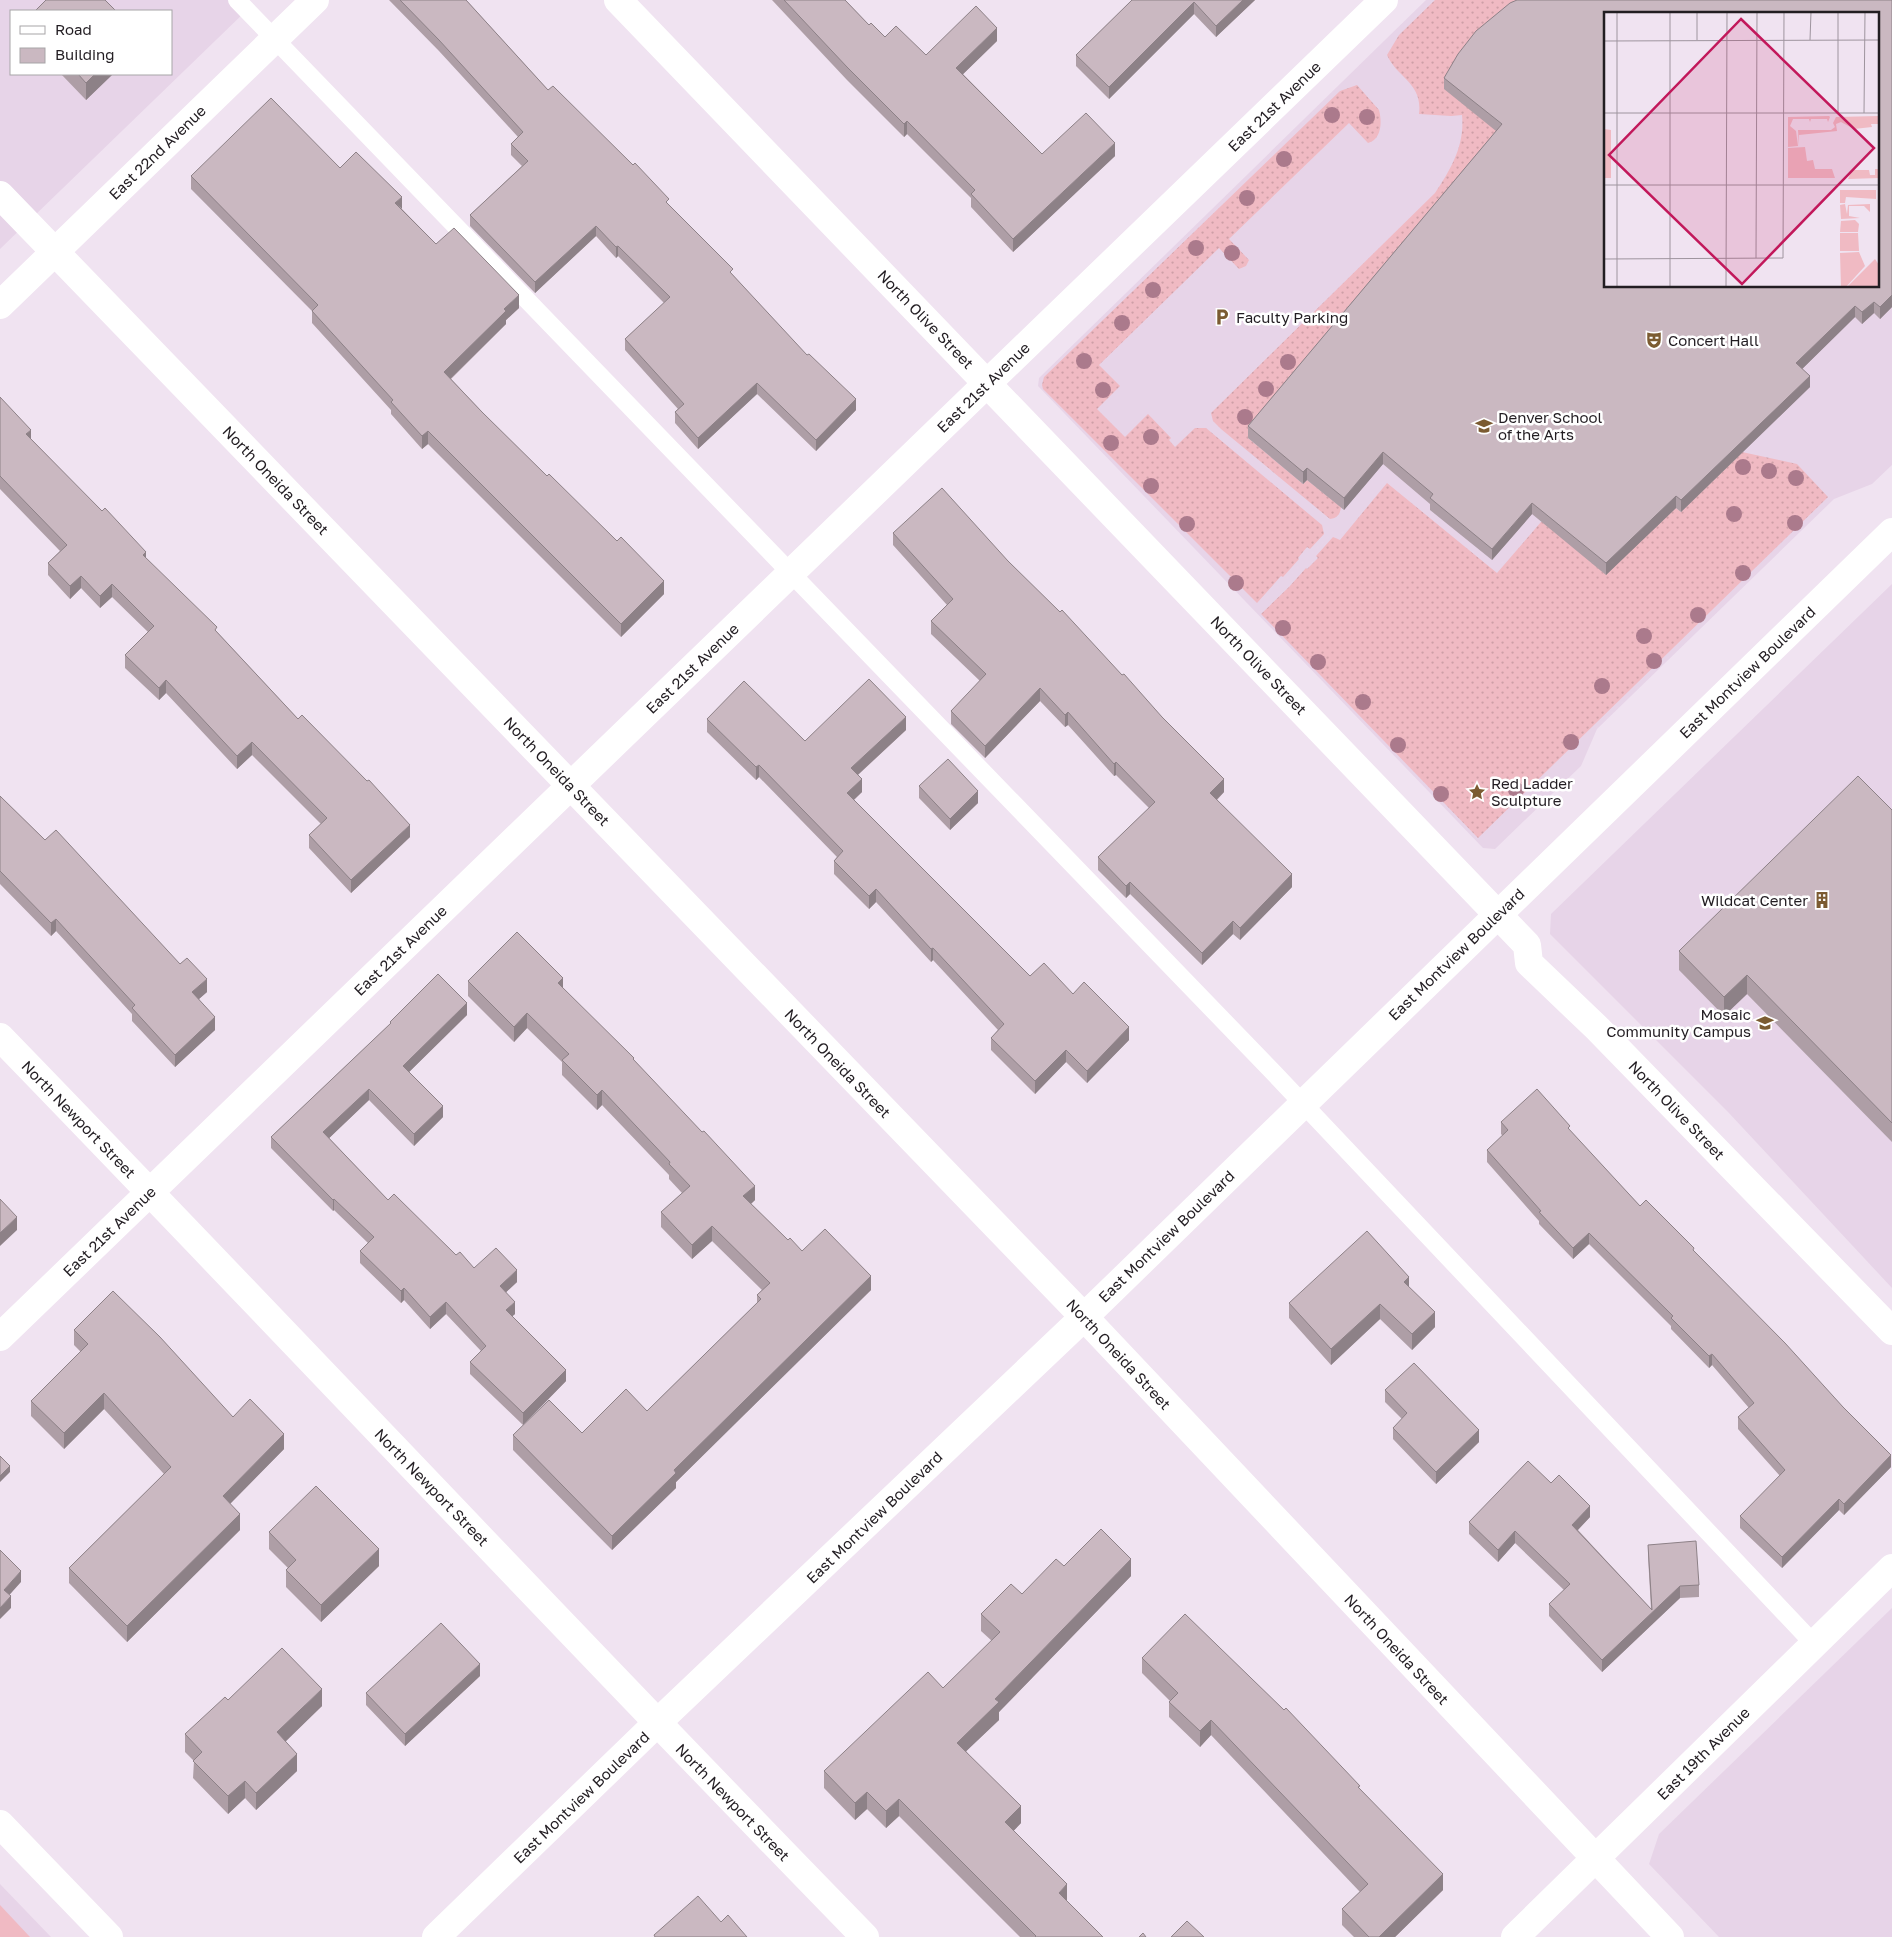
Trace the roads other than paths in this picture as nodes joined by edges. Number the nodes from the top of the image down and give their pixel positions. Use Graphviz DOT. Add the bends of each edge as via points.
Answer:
graph roads {
  1 [pos="237,0"];
  2 [pos="315,0"];
  3 [pos="618,0"];
  4 [pos="1382,1"];
  5 [pos="275,39"];
  6 [pos="0,195"];
  7 [pos="55,252"];
  8 [pos="0,305"];
  9 [pos="987,382"];
  10 [pos="1892,532"];
  11 [pos="791,573"];
  12 [pos="570,786"];
  13 [pos="1497,914"];
  14 [pos="0,1037"];
  15 [pos="1303,1103"];
  16 [pos="150,1191"];
  17 [pos="1084,1316"];
  18 [pos="1892,1331"];
  19 [pos="0,1337"];
  20 [pos="1892,1568"];
  21 [pos="1814,1644"];
  22 [pos="656,1723"];
  23 [pos="0,1824"];
  24 [pos="1594,1859"];
  25 [pos="110,1937"];
  26 [pos="436,1937"];
  27 [pos="865,1937"];
  28 [pos="1514,1937"];
  29 [pos="1670,1937"];
  1 -- 5 [label="lane"];
  2 -- 5 [label="street, East 22nd Avenue"];
  3 -- 9 [label="street, North Olive Street"];
  4 -- 9 [label="street, East 21st Avenue"];
  5 -- 7 [label="street, East 22nd Avenue"];
  5 -- 11 [label="lane"];
  6 -- 7 [label="street, North Oneida Street"];
  7 -- 8 [label="street, East 22nd Avenue"];
  7 -- 12 [label="street, North Oneida Street"];
  9 -- 11 [label="street, East 21st Avenue"];
  9 -- 13 [label="street, North Olive Street"];
  10 -- 13 [label="street, East Montview Boulevard"];
  11 -- 12 [label="street, East 21st Avenue"];
  11 -- 15 [label="lane"];
  12 -- 16 [label="street, East 21st Avenue"];
  12 -- 17 [label="street, North Oneida Street"];
  13 -- 15 [label="street, East Montview Boulevard"];
  13 -- 18 [label="street, North Olive Street" via="1527,945 1529,963 1598,1029"];
  14 -- 16 [label="street, North Newport Street"];
  15 -- 17 [label="street, East Montview Boulevard"];
  15 -- 21 [label="lane"];
  16 -- 19 [label="street, East 21st Avenue"];
  16 -- 22 [label="street, North Newport Street"];
  17 -- 22 [label="street, East Montview Boulevard"];
  17 -- 24 [label="street, North Oneida Street"];
  20 -- 21 [label="street, East 19th Avenue"];
  21 -- 24 [label="street, East 19th Avenue"];
  22 -- 26 [label="street, East Montview Boulevard"];
  22 -- 27 [label="street, North Newport Street"];
  23 -- 25 [label="street"];
  24 -- 28 [label="street, East 19th Avenue"];
  24 -- 29 [label="street, North Oneida Street"];
}
